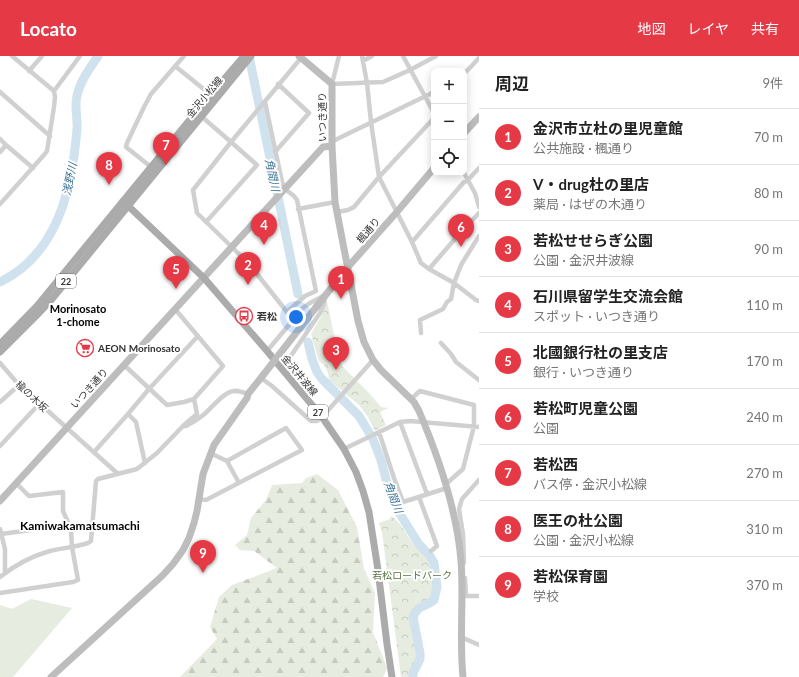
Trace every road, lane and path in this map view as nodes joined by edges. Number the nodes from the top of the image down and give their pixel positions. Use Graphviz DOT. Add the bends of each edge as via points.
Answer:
graph roads {
  1 [pos="12,56"];
  2 [pos="42,56"];
  3 [pos="80,56"];
  4 [pos="184,56"];
  5 [pos="251,56"];
  6 [pos="339,56"];
  7 [pos="372,56"];
  8 [pos="403,56"];
  9 [pos="436,56"];
  10 [pos="300,57"];
  11 [pos="362,58"];
  12 [pos="479,58"];
  13 [pos="244,59"];
  14 [pos="175,66"];
  15 [pos="410,70"];
  16 [pos="29,71"];
  17 [pos="467,71"];
  18 [pos="367,83"];
  19 [pos="278,84"];
  20 [pos="332,84"];
  21 [pos="54,91"];
  22 [pos="0,92"];
  23 [pos="431,94"];
  24 [pos="210,95"];
  25 [pos="426,96"];
  26 [pos="263,103"];
  27 [pos="431,107"];
  28 [pos="201,116"];
  29 [pos="479,117"];
  30 [pos="431,121"];
  31 [pos="371,122"];
  32 [pos="467,131"];
  33 [pos="50,136"];
  34 [pos="0,139"];
  35 [pos="231,142"];
  36 [pos="333,144"];
  37 [pos="6,145"];
  38 [pos="0,152"];
  39 [pos="275,152"];
  40 [pos="151,167"];
  41 [pos="33,168"];
  42 [pos="479,168"];
  43 [pos="431,171"];
  44 [pos="466,176"];
  45 [pos="379,177"];
  46 [pos="468,180"];
  47 [pos="283,191"];
  48 [pos="478,200"];
  49 [pos="335,202"];
  50 [pos="0,204"];
  51 [pos="126,204"];
  52 [pos="479,207"];
  53 [pos="298,209"];
  54 [pos="337,212"];
  55 [pos="396,212"];
  56 [pos="479,213"];
  57 [pos="206,222"];
  58 [pos="479,236"];
  59 [pos="412,242"];
  60 [pos="232,247"];
  61 [pos="347,268"];
  62 [pos="429,269"];
  63 [pos="204,278"];
  64 [pos="454,283"];
  65 [pos="325,295"];
  66 [pos="478,298"];
  67 [pos="175,309"];
  68 [pos="421,333"];
  69 [pos="198,336"];
  70 [pos="441,343"];
  71 [pos="0,344"];
  72 [pos="0,352"];
  73 [pos="267,352"];
  74 [pos="373,360"];
  75 [pos="0,362"];
  76 [pos="124,365"];
  77 [pos="282,369"];
  78 [pos="262,376"];
  79 [pos="479,380"];
  80 [pos="19,385"];
  81 [pos="148,389"];
  82 [pos="248,394"];
  83 [pos="194,399"];
  84 [pos="411,399"];
  85 [pos="0,402"];
  86 [pos="40,403"];
  87 [pos="128,414"];
  88 [pos="322,417"];
  89 [pos="400,422"];
  90 [pos="424,422"];
  91 [pos="183,426"];
  92 [pos="476,426"];
  93 [pos="67,427"];
  94 [pos="377,433"];
  95 [pos="0,446"];
  96 [pos="344,449"];
  97 [pos="94,452"];
  98 [pos="210,453"];
  99 [pos="227,461"];
  100 [pos="145,463"];
  101 [pos="118,473"];
  102 [pos="479,480"];
  103 [pos="16,483"];
  104 [pos="239,483"];
  105 [pos="447,486"];
  106 [pos="427,494"];
  107 [pos="419,497"];
  108 [pos="199,499"];
  109 [pos="0,501"];
  110 [pos="69,525"];
  111 [pos="1,531"];
  112 [pos="72,547"];
  113 [pos="431,551"];
  114 [pos="5,573"];
  115 [pos="0,578"];
  116 [pos="0,593"];
  117 [pos="464,596"];
  118 [pos="479,596"];
  119 [pos="462,637"];
  120 [pos="479,645"];
  121 [pos="51,677"];
  122 [pos="392,677"];
  123 [pos="463,677"];
  1 -- 16 [label="street"];
  2 -- 16 [label="street"];
  3 -- 21 [label="street"];
  4 -- 14 [label="street"];
  5 -- 13 [label="main road, 金沢小松線 / 22"];
  6 -- 20 [label="street"];
  7 -- 11 [label="street"];
  8 -- 15 [label="street"];
  9 -- 15 [label="street"];
  10 -- 19 [label="street"];
  10 -- 20 [label="street, いつき通り"];
  11 -- 18 [label="street"];
  12 -- 17 [label="street"];
  13 -- 24 [label="main road, 金沢小松線 / 22"];
  13 -- 28 [label="main road, 金沢小松線 / 22"];
  14 -- 24 [label="street"];
  14 -- 40 [label="street" via="151,94 127,142 126,147"];
  15 -- 18 [label="street" via="383,82"];
  15 -- 25 [label="street"];
  16 -- 21 [label="street"];
  18 -- 20 [label="street"];
  18 -- 31 [label="street"];
  19 -- 26 [label="street"];
  19 -- 39 [label="street" via="309,113"];
  20 -- 36 [label="street, いつき通り"];
  21 -- 33 [label="street"];
  22 -- 33 [label="street"];
  23 -- 25 [label="street"];
  24 -- 40 [label="main road, 金沢小松線 / 22"];
  25 -- 27 [label="street"];
  25 -- 31 [label="street"];
  26 -- 35 [label="street"];
  26 -- 39 [label="street"];
  28 -- 35 [label="street"];
  28 -- 51 [label="main road, 金沢小松線 / 22"];
  29 -- 32 [label="street"];
  30 -- 45 [label="street"];
  31 -- 36 [label="street"];
  31 -- 45 [label="street"];
  33 -- 41 [label="street" via="47,151"];
  34 -- 37 [label="street"];
  35 -- 57 [label="street" via="193,190 197,213"];
  35 -- 57 [label="street" via="257,165"];
  36 -- 47 [label="street, いつき通り" via="323,147"];
  36 -- 49 [label="street"];
  37 -- 38 [label="street"];
  37 -- 41 [label="street"];
  39 -- 47 [label="street"];
  40 -- 51 [label="main road, 金沢小松線 / 22"];
  41 -- 50 [label="street"];
  42 -- 46 [label="street"];
  43 -- 55 [label="street, 楓通り"];
  44 -- 46 [label="street"];
  45 -- 54 [label="street" via="354,207"];
  45 -- 55 [label="street"];
  46 -- 48 [label="street"];
  46 -- 59 [label="street"];
  47 -- 53 [label="street" via="294,196"];
  47 -- 60 [label="street, いつき通り"];
  48 -- 52 [label="street"];
  49 -- 53 [label="street"];
  49 -- 54 [label="street"];
  51 -- 63 [label="main road, 金沢井波線 / 27"];
  51 -- 71 [label="main road, 22" via="37,306"];
  51 -- 72 [label="main road, 22" via="52,299"];
  53 -- 60 [label="street" via="316,291 305,296 287,312"];
  54 -- 61 [label="street"];
  55 -- 59 [label="street"];
  55 -- 61 [label="street, 楓通り"];
  56 -- 62 [label="street"];
  57 -- 60 [label="street"];
  58 -- 64 [label="street" via="461,265"];
  59 -- 62 [label="street" via="421,263"];
  60 -- 63 [label="street, いつき通り"];
  61 -- 65 [label="street, 楓通り"];
  61 -- 74 [label="street" via="358,321"];
  62 -- 64 [label="street"];
  63 -- 67 [label="street, いつき通り"];
  63 -- 73 [label="main road, 金沢井波線 / 27"];
  64 -- 66 [label="street"];
  64 -- 68 [label="street" via="452,299 442,309 420,320"];
  65 -- 73 [label="street" via="304,307"];
  65 -- 77 [label="street" via="320,313"];
  65 -- 78 [label="street, 楓通り, bridge"];
  67 -- 69 [label="street"];
  67 -- 76 [label="street, いつき通り"];
  69 -- 81 [label="street"];
  69 -- 83 [label="street" via="223,366"];
  70 -- 79 [label="street" via="456,362"];
  73 -- 77 [label="main road, 金沢井波線 / 27"];
  74 -- 84 [label="street"];
  74 -- 88 [label="street"];
  75 -- 80 [label="street, 楡の木坂"];
  76 -- 81 [label="street"];
  76 -- 93 [label="street, いつき通り"];
  77 -- 88 [label="main road, 金沢井波線 / 27"];
  78 -- 82 [label="street, 楓通り"];
  78 -- 88 [label="street" via="310,422"];
  80 -- 85 [label="street"];
  80 -- 86 [label="street, 楡の木坂"];
  81 -- 83 [label="street" via="167,405"];
  81 -- 87 [label="street"];
  82 -- 91 [label="street" via="231,391 202,416"];
  82 -- 98 [label="street, 楓通り"];
  83 -- 91 [label="street" via="197,414"];
  84 -- 90 [label="street"];
  84 -- 92 [label="street" via="420,391 474,405"];
  86 -- 93 [label="street, 楡の木坂"];
  86 -- 95 [label="street"];
  87 -- 97 [label="street"];
  87 -- 100 [label="street" via="136,422"];
  88 -- 96 [label="main road, 金沢井波線 / 27"];
  89 -- 90 [label="street"];
  89 -- 94 [label="street"];
  89 -- 106 [label="street"];
  90 -- 92 [label="street"];
  90 -- 105 [label="street"];
  91 -- 100 [label="street"];
  92 -- 105 [label="street" via="463,469"];
  93 -- 97 [label="street, 楡の木坂"];
  93 -- 103 [label="street, いつき通り"];
  94 -- 96 [label="street"];
  94 -- 107 [label="street" via="403,502"];
  96 -- 122 [label="main road, 金沢井波線 / 27" via="356,472 369,512"];
  97 -- 101 [label="street, 楡の木坂"];
  98 -- 99 [label="street"];
  98 -- 108 [label="street, 楓通り"];
  99 -- 104 [label="street"];
  99 -- 104 [label="street" via="286,428 302,450"];
  100 -- 101 [label="street" via="137,469"];
  101 -- 112 [label="street" via="96,481 91,540"];
  102 -- 117 [label="street" via="462,499 459,510 463,534"];
  103 -- 109 [label="street, いつき通り"];
  103 -- 110 [label="street" via="29,496 63,492 64,511"];
  104 -- 108 [label="street" via="206,500"];
  105 -- 106 [label="street"];
  105 -- 117 [label="street" via="459,539"];
  106 -- 107 [label="street"];
  107 -- 113 [label="street" via="436,546"];
  108 -- 121 [label="street, 楓通り" via="189,538 173,564"];
  110 -- 111 [label="street"];
  110 -- 112 [label="street"];
  111 -- 114 [label="street" via="5,549"];
  112 -- 114 [label="street" via="27,559"];
  112 -- 116 [label="street" via="78,580"];
  114 -- 115 [label="street"];
  117 -- 118 [label="street"];
  117 -- 119 [label="street"];
  119 -- 120 [label="street"];
  119 -- 123 [label="street"];
}
